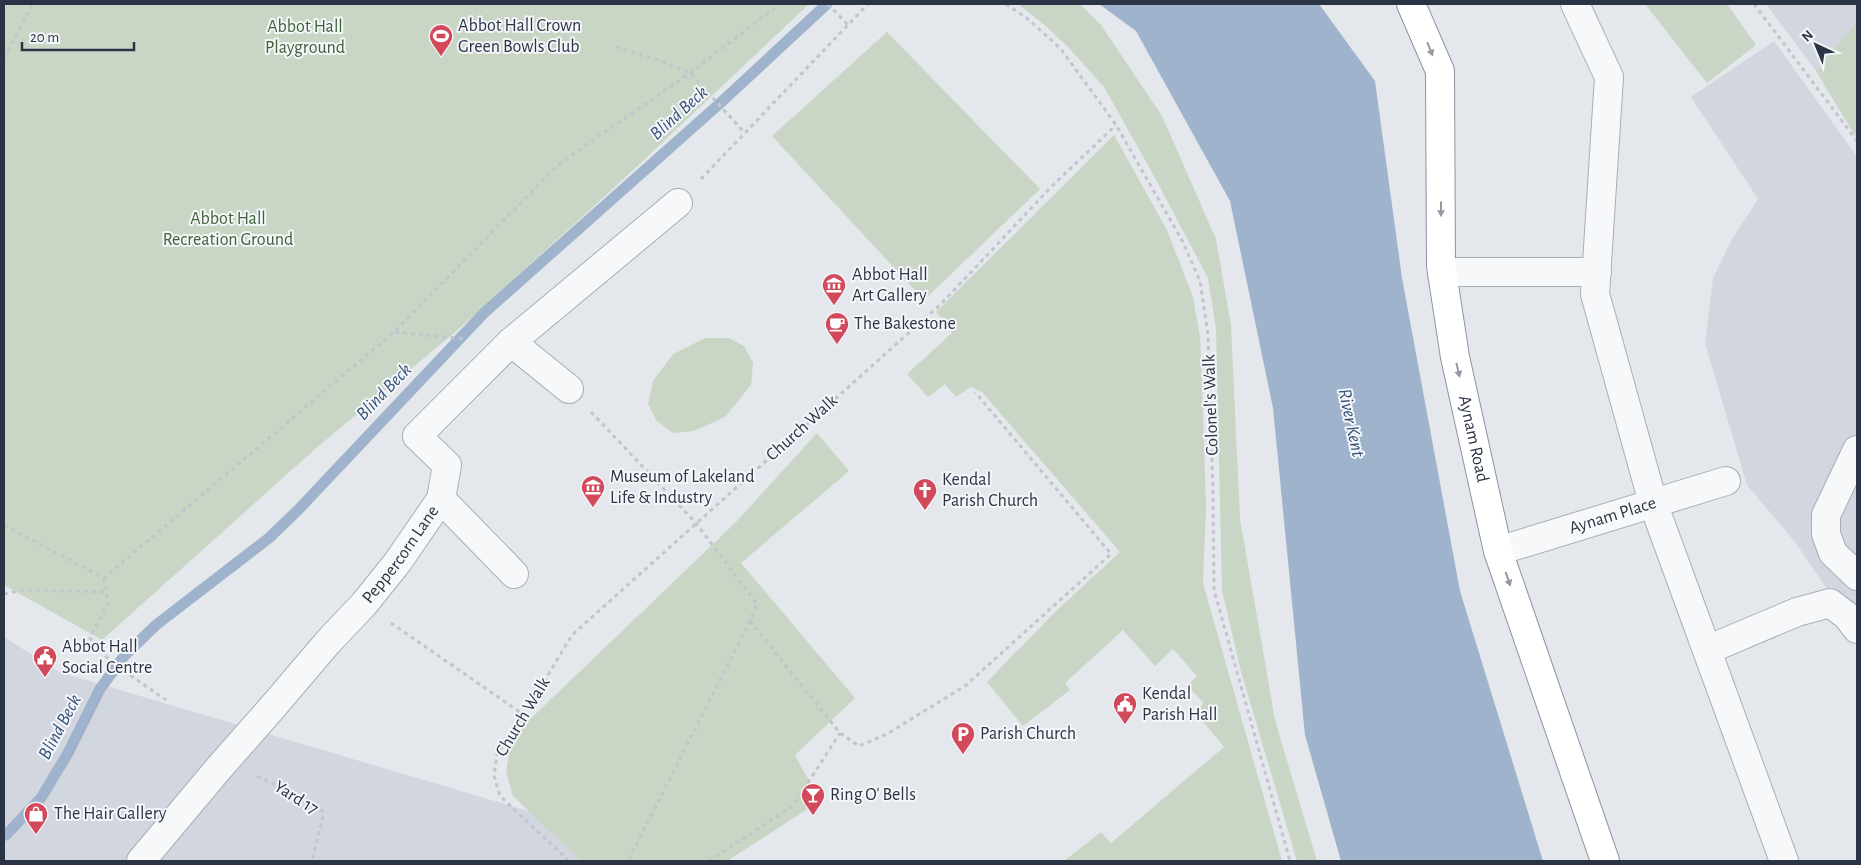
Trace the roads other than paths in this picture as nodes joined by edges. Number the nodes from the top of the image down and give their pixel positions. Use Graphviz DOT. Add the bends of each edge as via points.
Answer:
graph roads {
  1 [pos="1575,4"];
  2 [pos="1416,5"];
  3 [pos="678,203"];
  4 [pos="1442,272"];
  5 [pos="1596,272"];
  6 [pos="511,342"];
  7 [pos="569,389"];
  8 [pos="1857,450"];
  9 [pos="1726,480"];
  10 [pos="441,499"];
  11 [pos="1653,504"];
  12 [pos="1498,551"];
  13 [pos="514,574"];
  14 [pos="1857,576"];
  15 [pos="1857,629"];
  16 [pos="1707,650"];
  17 [pos="157,851"];
  18 [pos="141,861"];
  19 [pos="1604,861"];
  20 [pos="1784,861"];
  1 -- 5 [label="street" via="1609,77"];
  2 -- 4 [label="highway, Aynam Road, one-way" via="1440,71"];
  3 -- 6 [label="street, Peppercorn Lane"];
  4 -- 5 [label="street"];
  4 -- 12 [label="highway, Aynam Road, one-way" via="1455,356"];
  5 -- 11 [label="street" via="1595,294"];
  6 -- 7 [label="street"];
  6 -- 10 [label="street, Peppercorn Lane" via="416,436 447,465"];
  8 -- 14 [label="street" via="1826,515 1826,534 1833,553"];
  9 -- 11 [label="street, Aynam Place"];
  10 -- 13 [label="street"];
  10 -- 17 [label="street, Peppercorn Lane" via="364,604 226,760"];
  11 -- 12 [label="street, Aynam Place"];
  11 -- 16 [label="street"];
  12 -- 19 [label="highway, Aynam Road, one-way"];
  15 -- 16 [label="street" via="1830,603 1797,612"];
  16 -- 20 [label="street"];
  17 -- 18 [label="street, Peppercorn Lane"];
}
